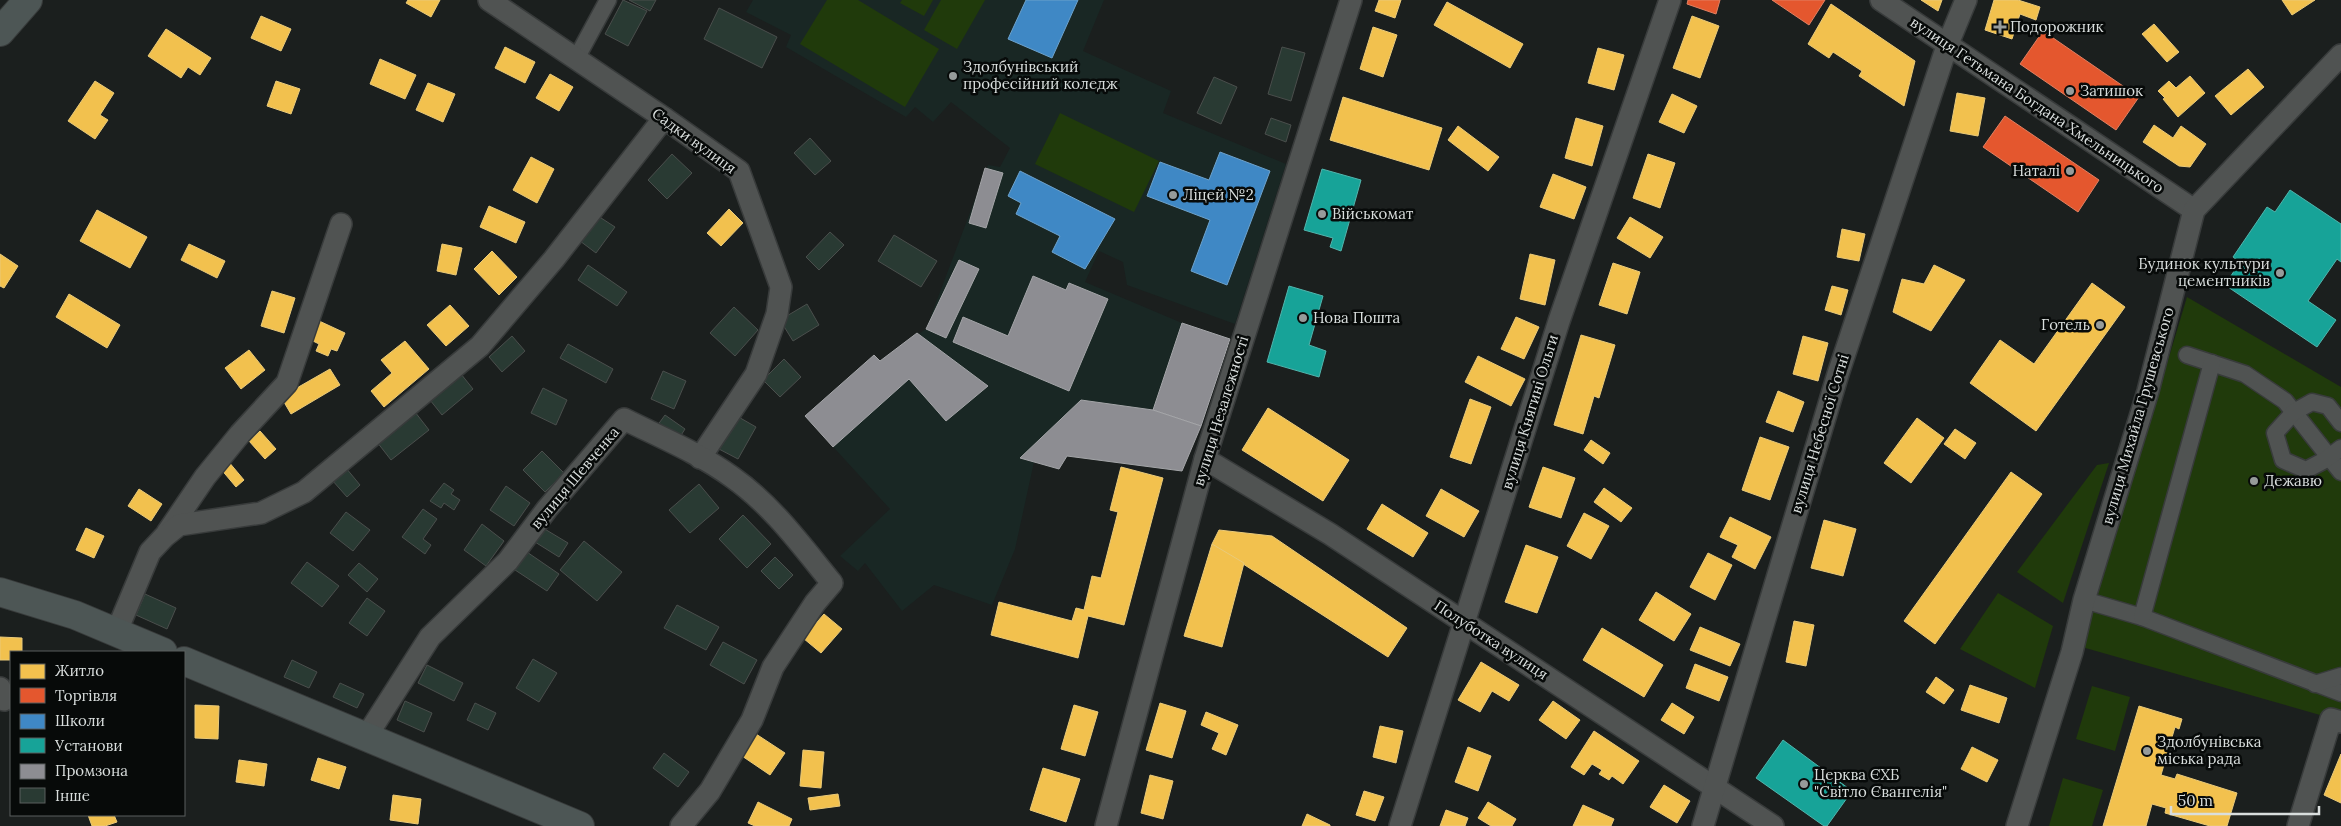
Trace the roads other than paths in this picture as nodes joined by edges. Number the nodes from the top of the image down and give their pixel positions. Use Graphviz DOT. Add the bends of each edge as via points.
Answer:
graph roads {
  1 [pos="28,0"];
  2 [pos="490,0"];
  3 [pos="608,0"];
  4 [pos="1351,0"];
  5 [pos="1670,0"];
  6 [pos="1881,0"];
  7 [pos="1902,0"];
  8 [pos="1966,0"];
  9 [pos="0,32"];
  10 [pos="1950,40"];
  11 [pos="2341,55"];
  12 [pos="576,59"];
  13 [pos="664,118"];
  14 [pos="2198,206"];
  15 [pos="341,224"];
  16 [pos="2187,355"];
  17 [pos="2212,363"];
  18 [pos="2294,412"];
  19 [pos="2341,422"];
  20 [pos="2335,452"];
  21 [pos="700,458"];
  22 [pos="1205,459"];
  23 [pos="2341,472"];
  24 [pos="164,537"];
  25 [pos="0,592"];
  26 [pos="2084,600"];
  27 [pos="2142,617"];
  28 [pos="1464,622"];
  29 [pos="116,632"];
  30 [pos="161,651"];
  31 [pos="185,661"];
  32 [pos="2341,676"];
  33 [pos="2315,684"];
  34 [pos="2341,693"];
  35 [pos="2336,721"];
  36 [pos="366,737"];
  37 [pos="1714,787"];
  38 [pos="580,826"];
  39 [pos="681,826"];
  40 [pos="1106,826"];
  41 [pos="1400,826"];
  42 [pos="1703,826"];
  43 [pos="1774,826"];
  44 [pos="2017,826"];
  45 [pos="2298,826"];
  1 -- 9 [label="main road"];
  2 -- 12 [label="street, Садки вулиця"];
  3 -- 12 [label="street"];
  4 -- 22 [label="street, вулиця Незалежності"];
  5 -- 28 [label="street, вулиця Княгині Ольги" via="1559,321"];
  6 -- 10 [label="street, вулиця Гетьмана Богдана Хмельницького"];
  7 -- 10 [label="street, вулиця Гетьмана Богдана Хмельницького"];
  8 -- 10 [label="street, вулиця Небесної Сотні"];
  10 -- 14 [label="street, вулиця Гетьмана Богдана Хмельницького"];
  10 -- 37 [label="street, вулиця Небесної Сотні" via="1838,374"];
  11 -- 14 [label="street, вулиця Михайла Грушевського"];
  12 -- 13 [label="street, Садки вулиця"];
  13 -- 21 [label="street, Садки вулиця" via="739,171 781,288 774,322 756,374"];
  13 -- 24 [label="street" via="554,259 480,346 304,492 261,513 179,526"];
  14 -- 26 [label="street, вулиця Михайла Грушевського" via="2148,391"];
  15 -- 24 [label="street" via="287,383 205,477"];
  16 -- 17 [label="street"];
  17 -- 18 [label="street" via="2245,374 2285,401"];
  17 -- 27 [label="street"];
  18 -- 19 [label="street" via="2312,402 2328,406"];
  18 -- 20 [label="street"];
  18 -- 20 [label="street" via="2275,433 2283,460 2306,470"];
  20 -- 23 [label="street"];
  21 -- 36 [label="street, вулиця Шевченка" via="624,419 547,509 508,561 430,637"];
  21 -- 39 [label="street, вулиця Шевченка" via="732,477 770,508 832,582 773,667 752,720 710,791"];
  22 -- 28 [label="street, Полуботка вулиця" via="1330,534"];
  22 -- 40 [label="street, вулиця Незалежності"];
  24 -- 29 [label="street" via="150,552"];
  25 -- 29 [label="main road" via="75,615"];
  26 -- 27 [label="street"];
  26 -- 44 [label="street, вулиця Михайла Грушевського" via="2072,652"];
  27 -- 33 [label="street"];
  28 -- 37 [label="street, Полуботка вулиця"];
  28 -- 41 [label="street, вулиця Княгині Ольги"];
  29 -- 30 [label="main road"];
  31 -- 36 [label="main road"];
  32 -- 33 [label="street"];
  33 -- 34 [label="street"];
  35 -- 45 [label="street"];
  36 -- 38 [label="main road"];
  37 -- 42 [label="street, вулиця Небесної Сотні"];
  37 -- 43 [label="street, Полуботка вулиця"];
}
